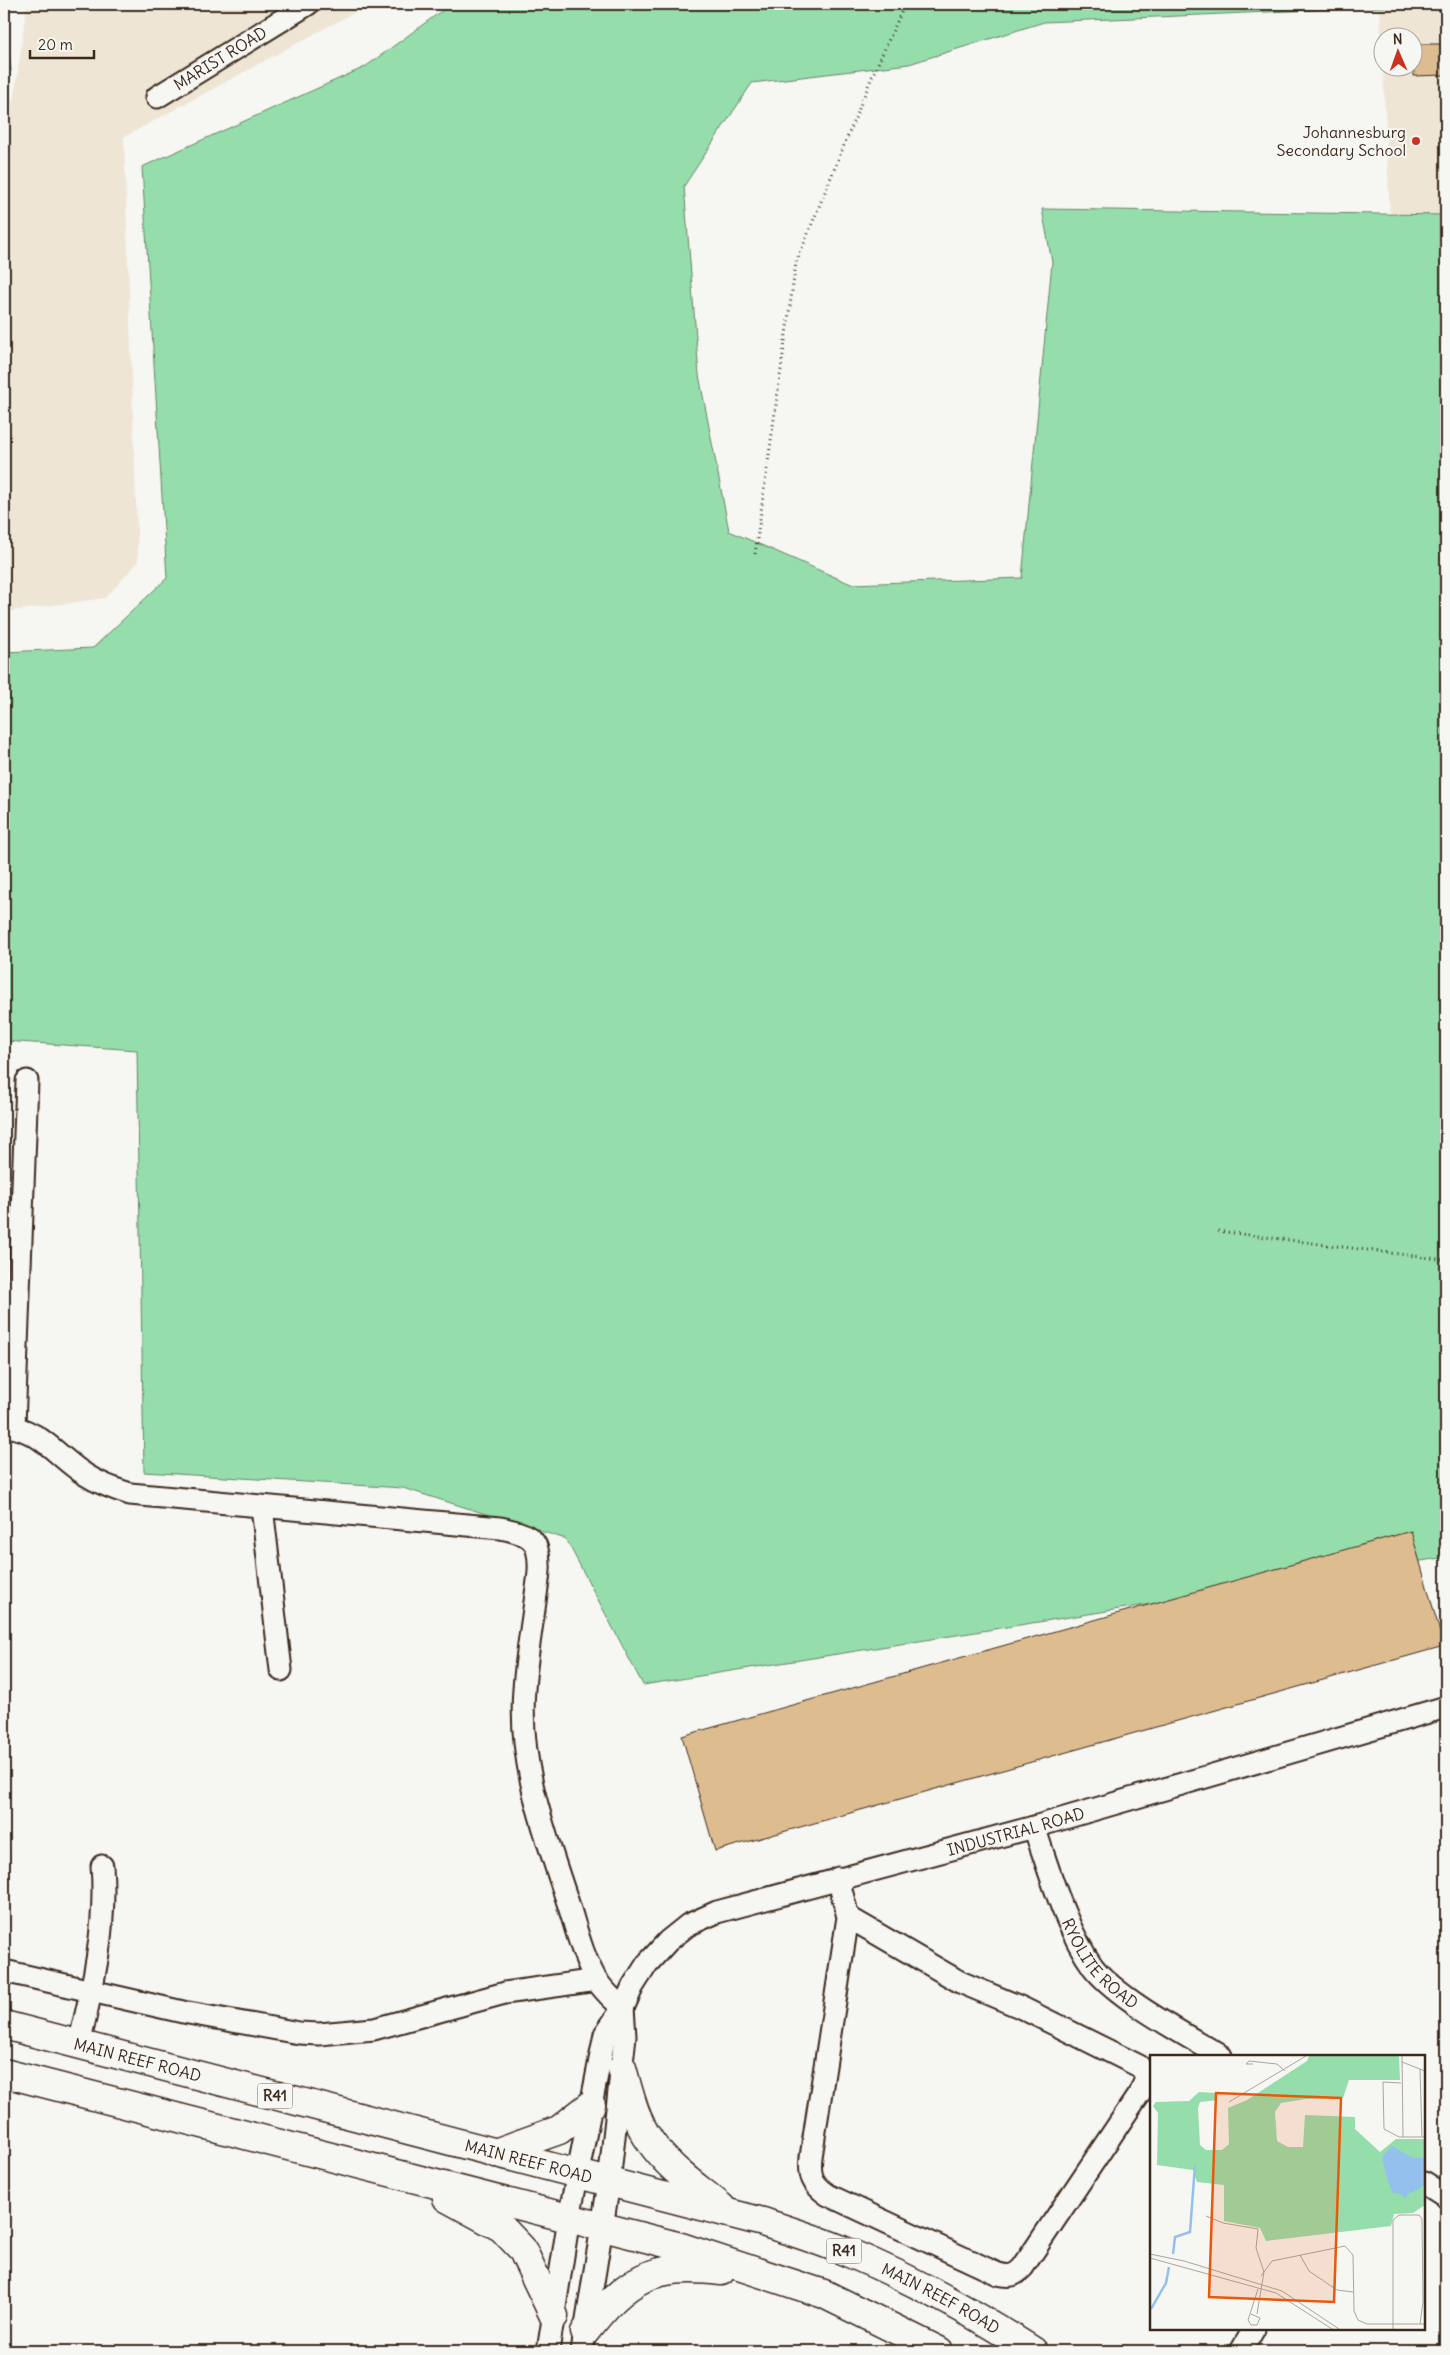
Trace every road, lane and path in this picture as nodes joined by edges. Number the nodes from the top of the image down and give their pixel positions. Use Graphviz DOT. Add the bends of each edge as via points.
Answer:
graph roads {
  1 [pos="308,4"];
  2 [pos="905,4"];
  3 [pos="157,97"];
  4 [pos="755,554"];
  5 [pos="27,1081"];
  6 [pos="1218,1231"];
  7 [pos="1446,1260"];
  8 [pos="9,1426"];
  9 [pos="262,1507"];
  10 [pos="281,1670"];
  11 [pos="1446,1707"];
  12 [pos="1034,1827"];
  13 [pos="102,1866"];
  14 [pos="838,1878"];
  15 [pos="848,1917"];
  16 [pos="4,1971"];
  17 [pos="597,1980"];
  18 [pos="92,1991"];
  19 [pos="623,2008"];
  20 [pos="4,2024"];
  21 [pos="79,2044"];
  22 [pos="1219,2055"];
  23 [pos="622,2068"];
  24 [pos="4,2073"];
  25 [pos="591,2105"];
  26 [pos="495,2154"];
  27 [pos="578,2175"];
  28 [pos="406,2177"];
  29 [pos="610,2183"];
  30 [pos="1425,2184"];
  31 [pos="1446,2197"];
  32 [pos="727,2212"];
  33 [pos="569,2218"];
  34 [pos="602,2227"];
  35 [pos="777,2277"];
  36 [pos="554,2316"];
  37 [pos="1253,2330"];
  38 [pos="583,2342"];
  39 [pos="548,2351"];
  40 [pos="939,2351"];
  41 [pos="1033,2351"];
  42 [pos="1241,2351"];
  1 -- 3 [label="street, MARIST ROAD"];
  2 -- 4 [label="path" via="796,263"];
  5 -- 8 [label="street"];
  6 -- 7 [label="path"];
  8 -- 9 [label="street" via="44,1440 105,1486 130,1494"];
  9 -- 10 [label="street"];
  9 -- 17 [label="street" via="500,1528 532,1539 537,1547 539,1568 524,1689 524,1743 536,1803 581,1942"];
  11 -- 12 [label="street, INDUSTRIAL ROAD"];
  12 -- 14 [label="street, INDUSTRIAL ROAD"];
  12 -- 22 [label="street, RYOLITE ROAD" via="1064,1909 1080,1946 1094,1968 1114,1988"];
  13 -- 18 [label="street" via="103,1910"];
  14 -- 15 [label="street"];
  14 -- 19 [label="street, INDUSTRIAL ROAD" via="717,1912 688,1926 668,1941 647,1964"];
  15 -- 15 [label="street" via="811,2157 811,2179 828,2195 1003,2276 1015,2275 1141,2091 1145,2073 1139,2066 960,1982"];
  16 -- 18 [label="street"];
  17 -- 18 [label="street" via="505,1993 374,2029 319,2034 183,2012"];
  17 -- 19 [label="street" via="609,1997"];
  18 -- 21 [label="street"];
  19 -- 23 [label="street"];
  19 -- 25 [label="street, INDUSTRIAL ROAD" via="605,2034"];
  20 -- 21 [label="main road, MAIN REEF ROAD / R41"];
  21 -- 26 [label="main road, MAIN REEF ROAD / R41"];
  23 -- 29 [label="street"];
  23 -- 32 [label="main road" via="635,2114 649,2140 663,2158"];
  24 -- 28 [label="main road"];
  25 -- 26 [label="main road" via="559,2130"];
  25 -- 27 [label="street, INDUSTRIAL ROAD"];
  26 -- 27 [label="main road, MAIN REEF ROAD / R41"];
  27 -- 29 [label="main road, MAIN REEF ROAD / R41"];
  27 -- 33 [label="street, INDUSTRIAL ROAD"];
  28 -- 33 [label="main road"];
  28 -- 36 [label="main road" via="502,2228 522,2249"];
  29 -- 32 [label="main road, MAIN REEF ROAD / R41"];
  29 -- 34 [label="street"];
  30 -- 31 [label="street"];
  32 -- 41 [label="main road, MAIN REEF ROAD / R41" via="841,2249 983,2319"];
  33 -- 34 [label="main road"];
  33 -- 36 [label="street, INDUSTRIAL ROAD"];
  34 -- 35 [label="main road"];
  34 -- 38 [label="street"];
  35 -- 38 [label="main road" via="689,2267 666,2270 640,2279 618,2294"];
  35 -- 40 [label="main road" via="824,2294"];
  36 -- 39 [label="street, INDUSTRIAL ROAD"];
  37 -- 42 [label="street"];
}
